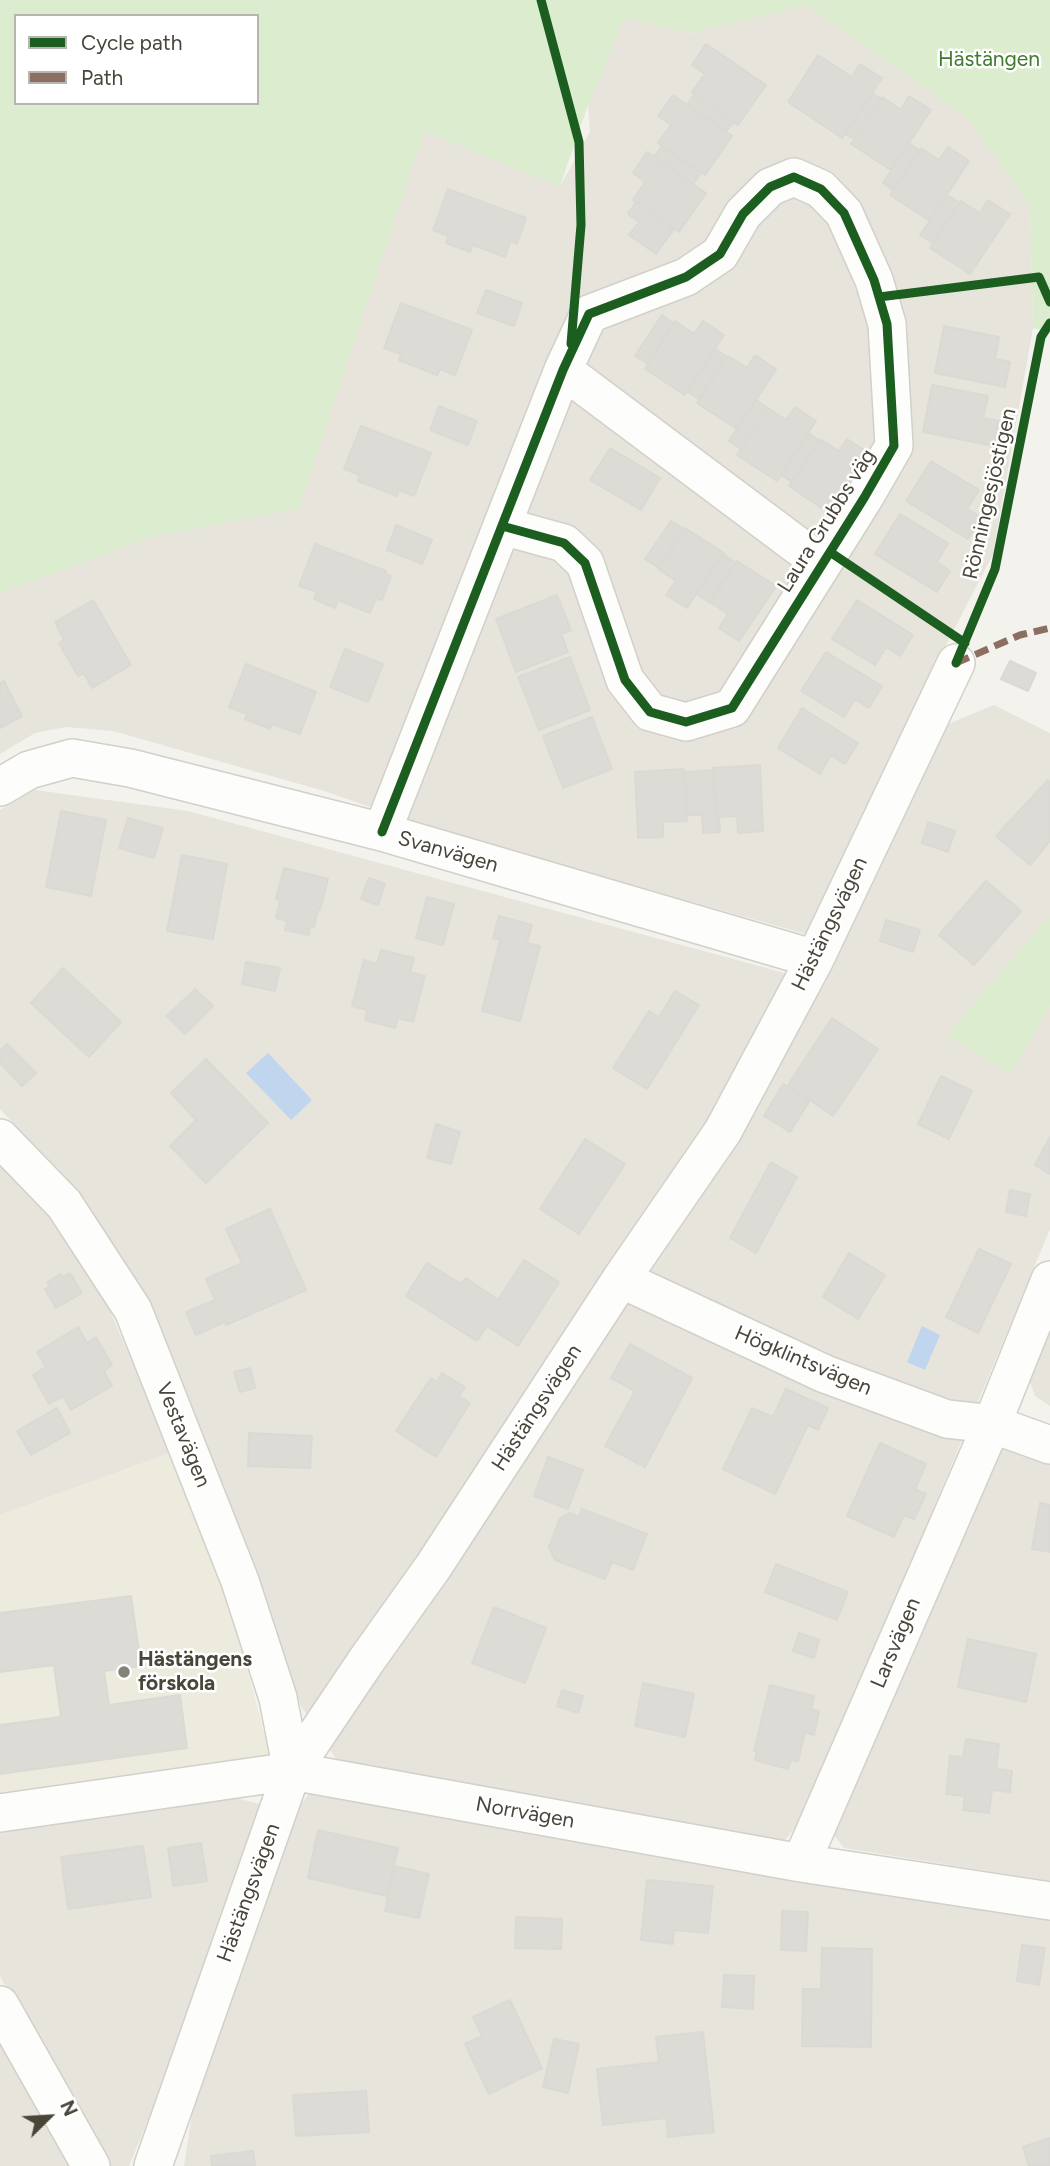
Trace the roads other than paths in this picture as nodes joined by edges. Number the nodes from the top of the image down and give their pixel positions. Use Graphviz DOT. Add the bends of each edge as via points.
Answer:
graph roads {
  1 [pos="563,370"];
  2 [pos="502,526"];
  3 [pos="822,564"];
  4 [pos="956,663"];
  5 [pos="0,787"];
  6 [pos="382,832"];
  7 [pos="815,959"];
  8 [pos="0,1138"];
  9 [pos="621,1279"];
  10 [pos="1050,1280"];
  11 [pos="992,1424"];
  12 [pos="1050,1445"];
  13 [pos="292,1771"];
  14 [pos="0,1813"];
  15 [pos="801,1863"];
  16 [pos="1050,1901"];
  17 [pos="0,2005"];
  18 [pos="91,2166"];
  19 [pos="153,2166"];
  1 -- 2 [label="street, Laura Grubbs väg"];
  1 -- 3 [label="street, Laura Grubbs väg"];
  1 -- 3 [label="street, Laura Grubbs väg" via="589,314 686,277 720,254 743,214 770,187 794,177 821,189 844,213 874,280 887,324 894,446"];
  2 -- 3 [label="street, Laura Grubbs väg" via="564,543 584,563 625,680 650,712 686,722 732,708"];
  2 -- 6 [label="street, Laura Grubbs väg"];
  4 -- 7 [label="street, Hästängsvägen"];
  5 -- 6 [label="street, Svanvägen" via="29,770 72,758 130,768"];
  6 -- 7 [label="street, Svanvägen"];
  7 -- 9 [label="street, Hästängsvägen" via="723,1130"];
  8 -- 13 [label="street, Vestavägen" via="64,1204 133,1310 240,1581 278,1698"];
  9 -- 11 [label="street, Högklintsvägen" via="825,1374 947,1419"];
  9 -- 13 [label="street, Hästängsvägen" via="433,1567"];
  10 -- 11 [label="street"];
  11 -- 12 [label="street, Högklintsvägen"];
  11 -- 15 [label="street, Larsvägen"];
  13 -- 14 [label="street, Norrvägen"];
  13 -- 15 [label="street, Norrvägen"];
  13 -- 19 [label="street, Hästängsvägen"];
  15 -- 16 [label="street, Norrvägen"];
  17 -- 18 [label="street"];
}
